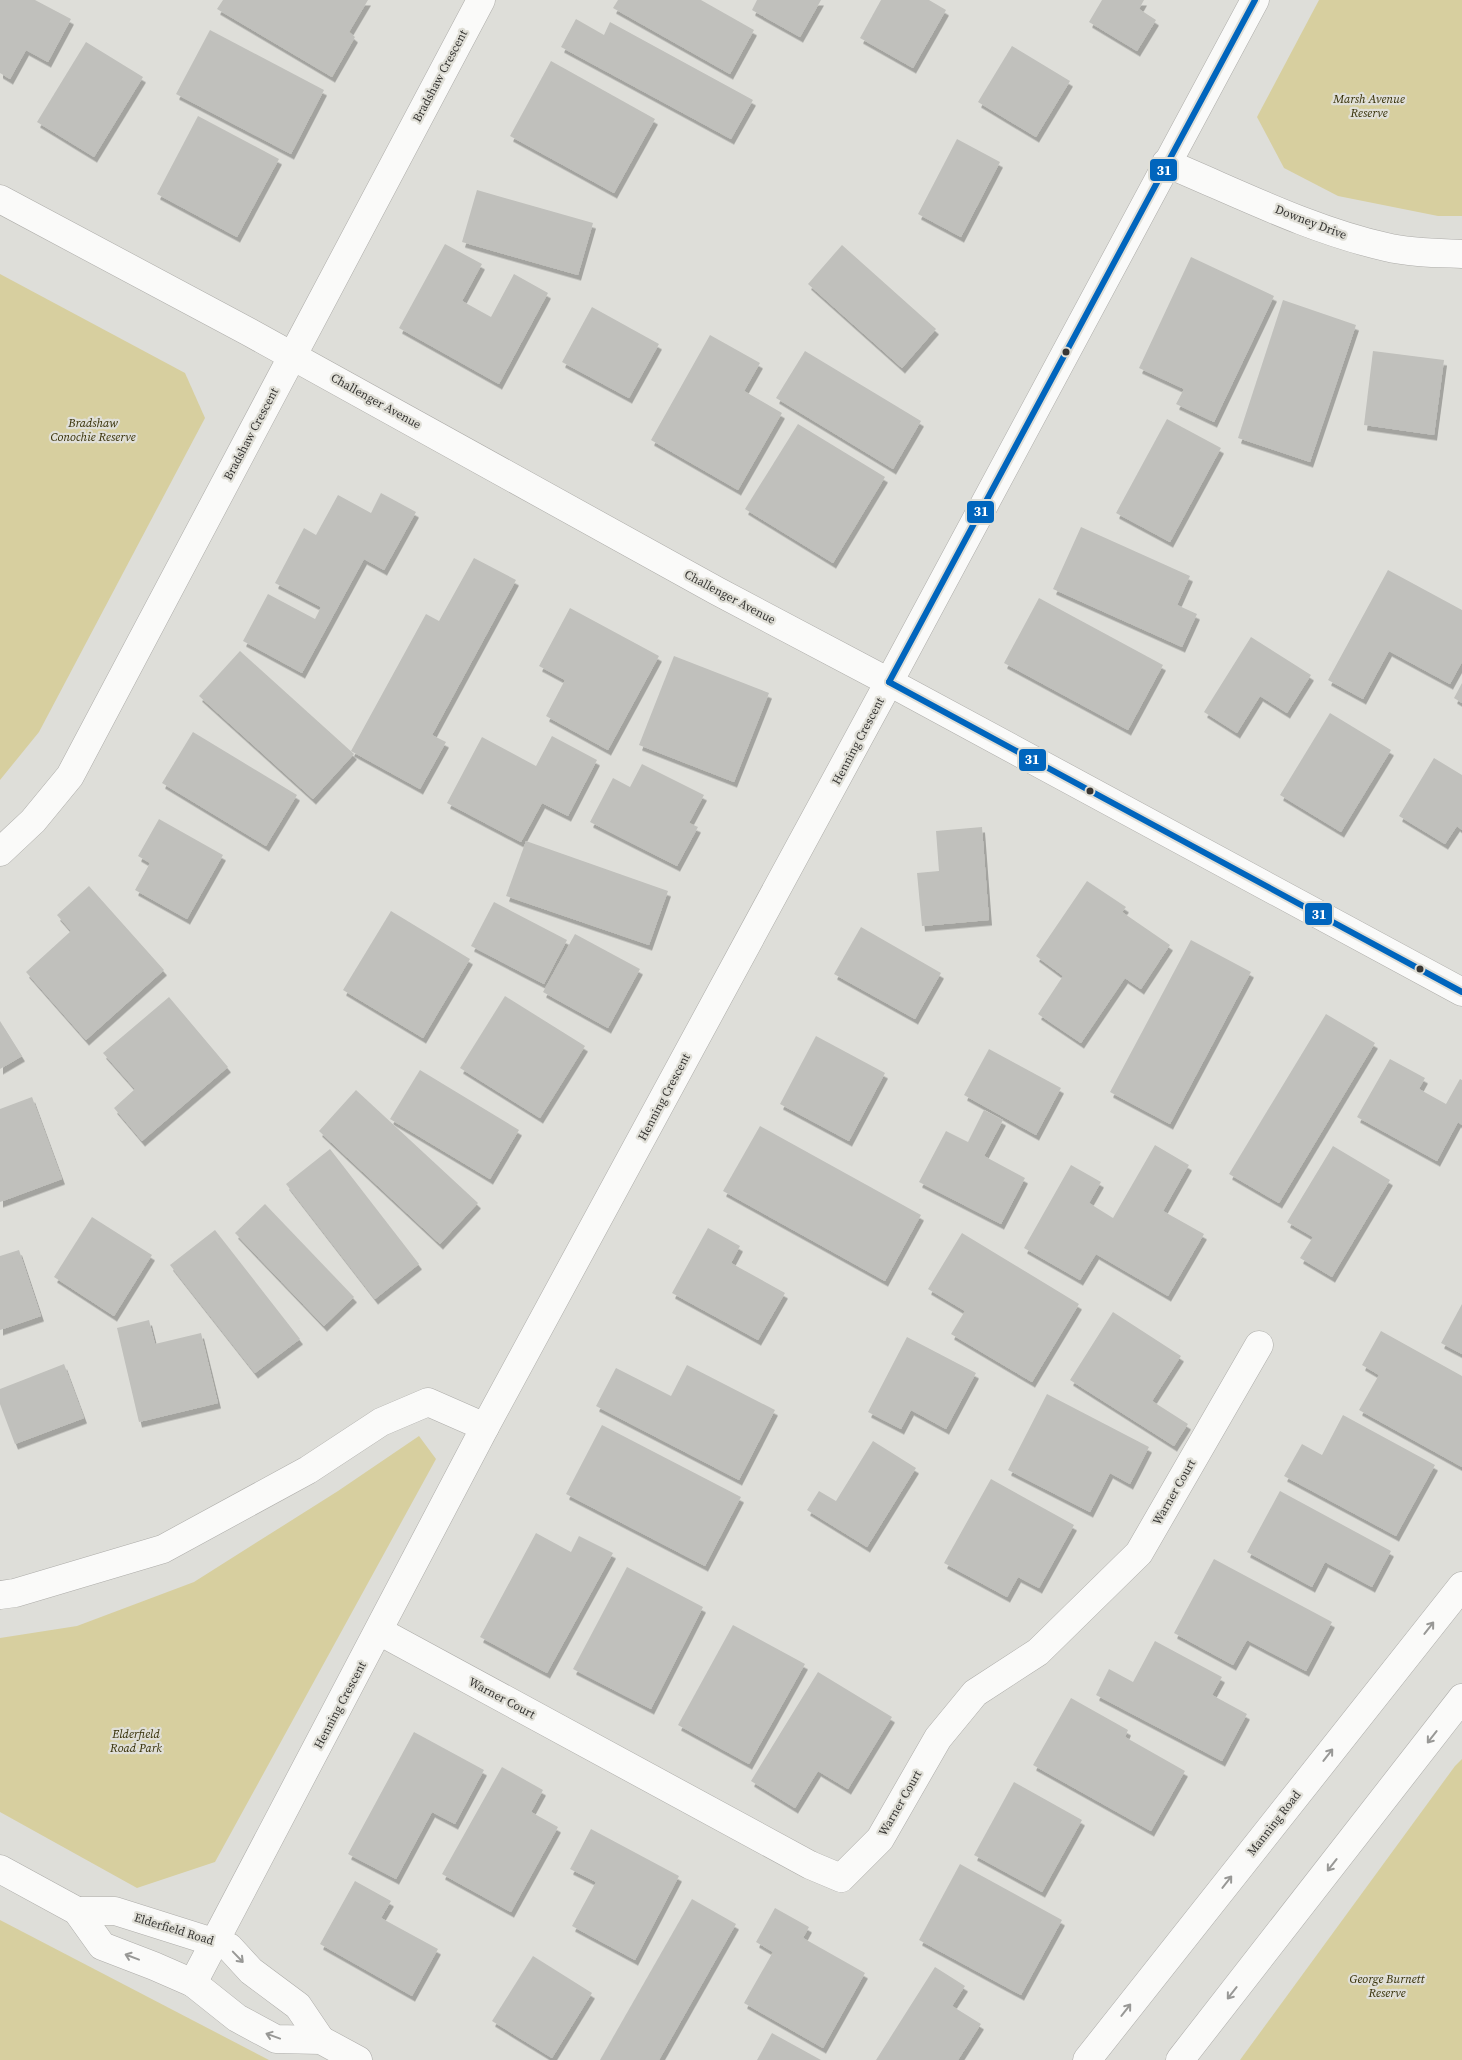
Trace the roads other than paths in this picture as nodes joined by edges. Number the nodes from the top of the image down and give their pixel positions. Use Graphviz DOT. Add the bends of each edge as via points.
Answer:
graph roads {
  1 [pos="480,0"];
  2 [pos="1255,0"];
  3 [pos="1166,163"];
  4 [pos="0,199"];
  5 [pos="1462,254"];
  6 [pos="292,355"];
  7 [pos="890,682"];
  8 [pos="0,852"];
  9 [pos="1462,992"];
  10 [pos="1260,1345"];
  11 [pos="485,1427"];
  12 [pos="1462,1586"];
  13 [pos="0,1595"];
  14 [pos="379,1631"];
  15 [pos="1462,1698"];
  16 [pos="0,1869"];
  17 [pos="77,1911"];
  18 [pos="215,1942"];
  19 [pos="193,1984"];
  20 [pos="321,2040"];
  21 [pos="358,2060"];
  22 [pos="1087,2060"];
  23 [pos="1180,2060"];
  1 -- 6 [label="street, Bradshaw Crescent"];
  2 -- 3 [label="street, Henning Crescent"];
  3 -- 5 [label="street, Downey Drive" via="1326,230 1387,247"];
  3 -- 7 [label="street, Henning Crescent"];
  4 -- 6 [label="street, Challenger Avenue"];
  6 -- 7 [label="street, Challenger Avenue" via="708,586"];
  6 -- 8 [label="street, Bradshaw Crescent" via="70,776 33,821"];
  7 -- 9 [label="street, Challenger Avenue"];
  7 -- 11 [label="street, Henning Crescent"];
  10 -- 14 [label="street, Warner Court" via="1139,1554 1038,1652 975,1693 938,1738 880,1839 841,1878 810,1865"];
  11 -- 13 [label="street" via="428,1402 382,1422 308,1470 163,1549"];
  11 -- 14 [label="street, Henning Crescent"];
  22 -- 12 [label="street, Manning Road, one-way"];
  14 -- 18 [label="street, Henning Crescent"];
  15 -- 23 [label="street, one-way"];
  16 -- 17 [label="street, Elderfield Road"];
  17 -- 18 [label="street, Elderfield Road" via="115,1911"];
  19 -- 17 [label="street, Elderfield Road, one-way" via="102,1946"];
  18 -- 19 [label="street, Henning Crescent"];
  18 -- 20 [label="street, Elderfield Road, one-way" via="229,1947 251,1970 298,2006"];
  20 -- 19 [label="street, Elderfield Road, one-way" via="276,2039 237,2018"];
  20 -- 21 [label="street, Elderfield Road"];
}
